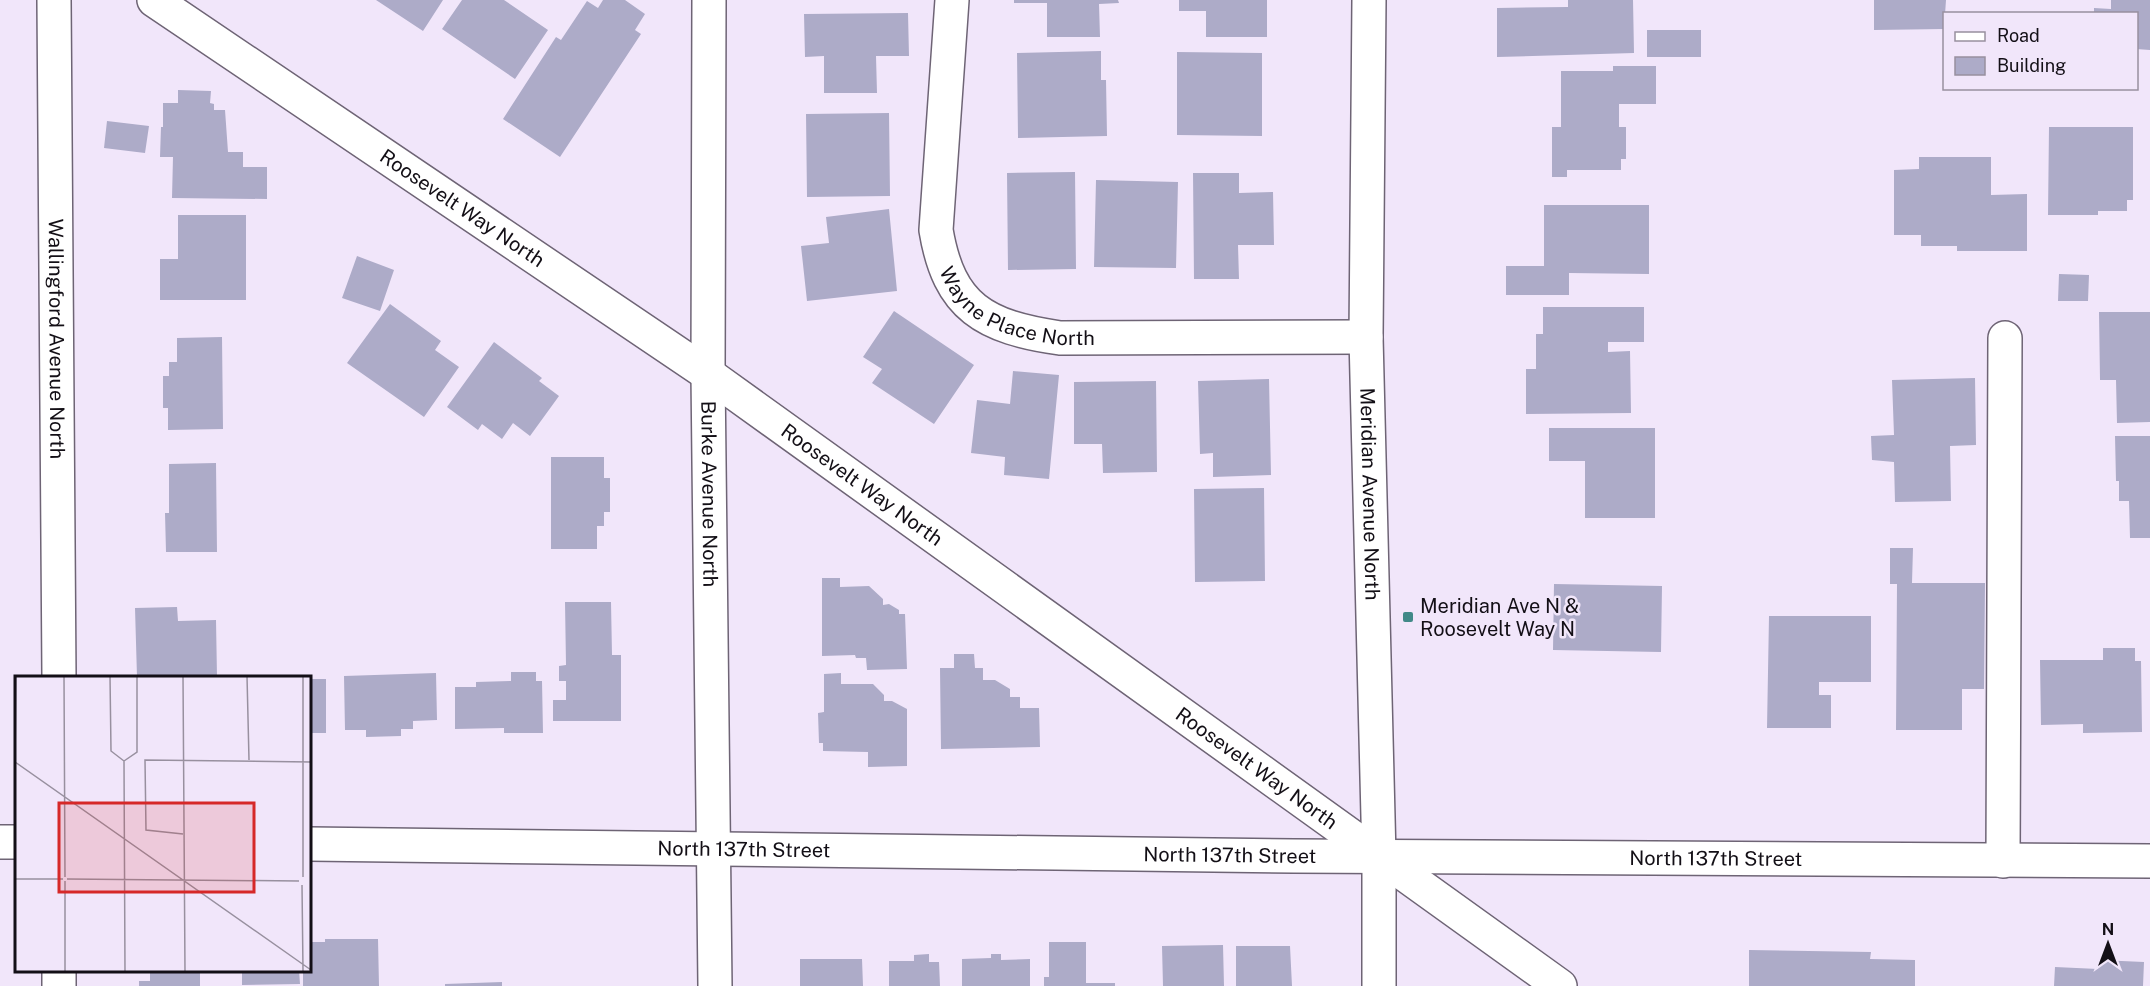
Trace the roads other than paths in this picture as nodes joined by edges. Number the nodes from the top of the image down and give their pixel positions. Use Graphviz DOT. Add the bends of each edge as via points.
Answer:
graph roads {
  1 [pos="54,0"];
  2 [pos="154,0"];
  3 [pos="709,0"];
  4 [pos="952,0"];
  5 [pos="1369,0"];
  6 [pos="1366,337"];
  7 [pos="2005,338"];
  8 [pos="708,374"];
  9 [pos="59,676"];
  10 [pos="310,844"];
  11 [pos="713,848"];
  12 [pos="1379,857"];
  13 [pos="2003,861"];
  14 [pos="2150,861"];
  15 [pos="715,986"];
  16 [pos="1379,986"];
  17 [pos="1560,986"];
  1 -- 9 [label="street, Wallingford Avenue North"];
  2 -- 8 [label="street, Roosevelt Way North"];
  3 -- 8 [label="street, Burke Avenue North"];
  4 -- 6 [label="street, Wayne Place North" via="936,230 940,258 960,297 991,322 1060,338"];
  5 -- 6 [label="street, Meridian Avenue North"];
  6 -- 12 [label="street, Meridian Avenue North"];
  7 -- 13 [label="street"];
  8 -- 11 [label="street, Burke Avenue North"];
  8 -- 12 [label="street, Roosevelt Way North"];
  10 -- 11 [label="street, North 137th Street"];
  11 -- 12 [label="street, North 137th Street"];
  11 -- 15 [label="street, Burke Avenue North"];
  12 -- 13 [label="street, North 137th Street"];
  12 -- 16 [label="street, Meridian Avenue North"];
  12 -- 17 [label="street, Roosevelt Way North"];
  13 -- 14 [label="street, North 137th Street"];
}
